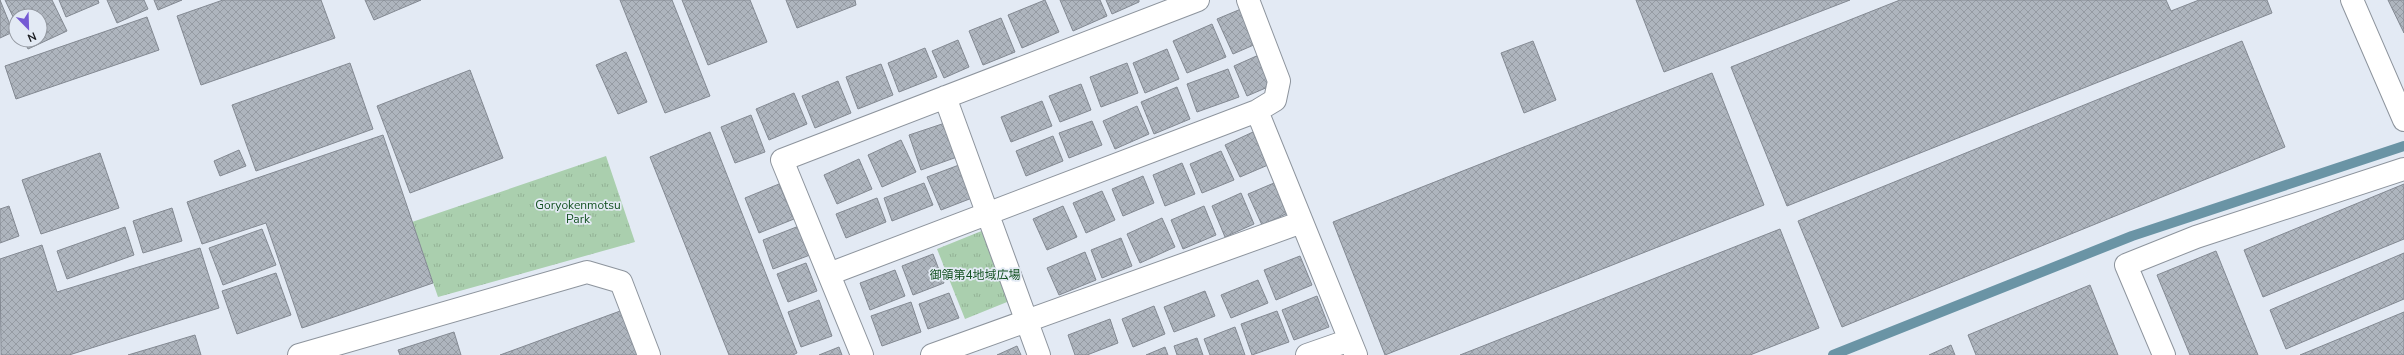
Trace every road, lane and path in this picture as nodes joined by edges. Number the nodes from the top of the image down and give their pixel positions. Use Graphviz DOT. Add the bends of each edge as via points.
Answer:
graph roads {
  1 [pos="1198,0"];
  2 [pos="1248,0"];
  3 [pos="2352,0"];
  4 [pos="945,97"];
  5 [pos="1257,111"];
  6 [pos="2404,120"];
  7 [pos="2404,169"];
  8 [pos="988,215"];
  9 [pos="1302,222"];
  10 [pos="829,274"];
  11 [pos="1027,322"];
  12 [pos="1353,347"];
  13 [pos="299,355"];
  14 [pos="649,355"];
  15 [pos="862,355"];
  16 [pos="932,355"];
  17 [pos="1039,355"];
  18 [pos="1307,355"];
  19 [pos="2164,355"];
  1 -- 4 [label="street"];
  2 -- 5 [label="street" via="1279,81 1275,100"];
  3 -- 6 [label="street"];
  4 -- 8 [label="street"];
  4 -- 10 [label="street" via="782,160"];
  5 -- 8 [label="street"];
  5 -- 9 [label="street"];
  7 -- 19 [label="street" via="2196,237 2126,265"];
  8 -- 10 [label="street"];
  8 -- 11 [label="street"];
  9 -- 11 [label="street"];
  9 -- 12 [label="street"];
  10 -- 15 [label="street"];
  11 -- 16 [label="street"];
  11 -- 17 [label="street"];
  12 -- 18 [label="street"];
  13 -- 14 [label="street" via="587,272 621,282"];
}
